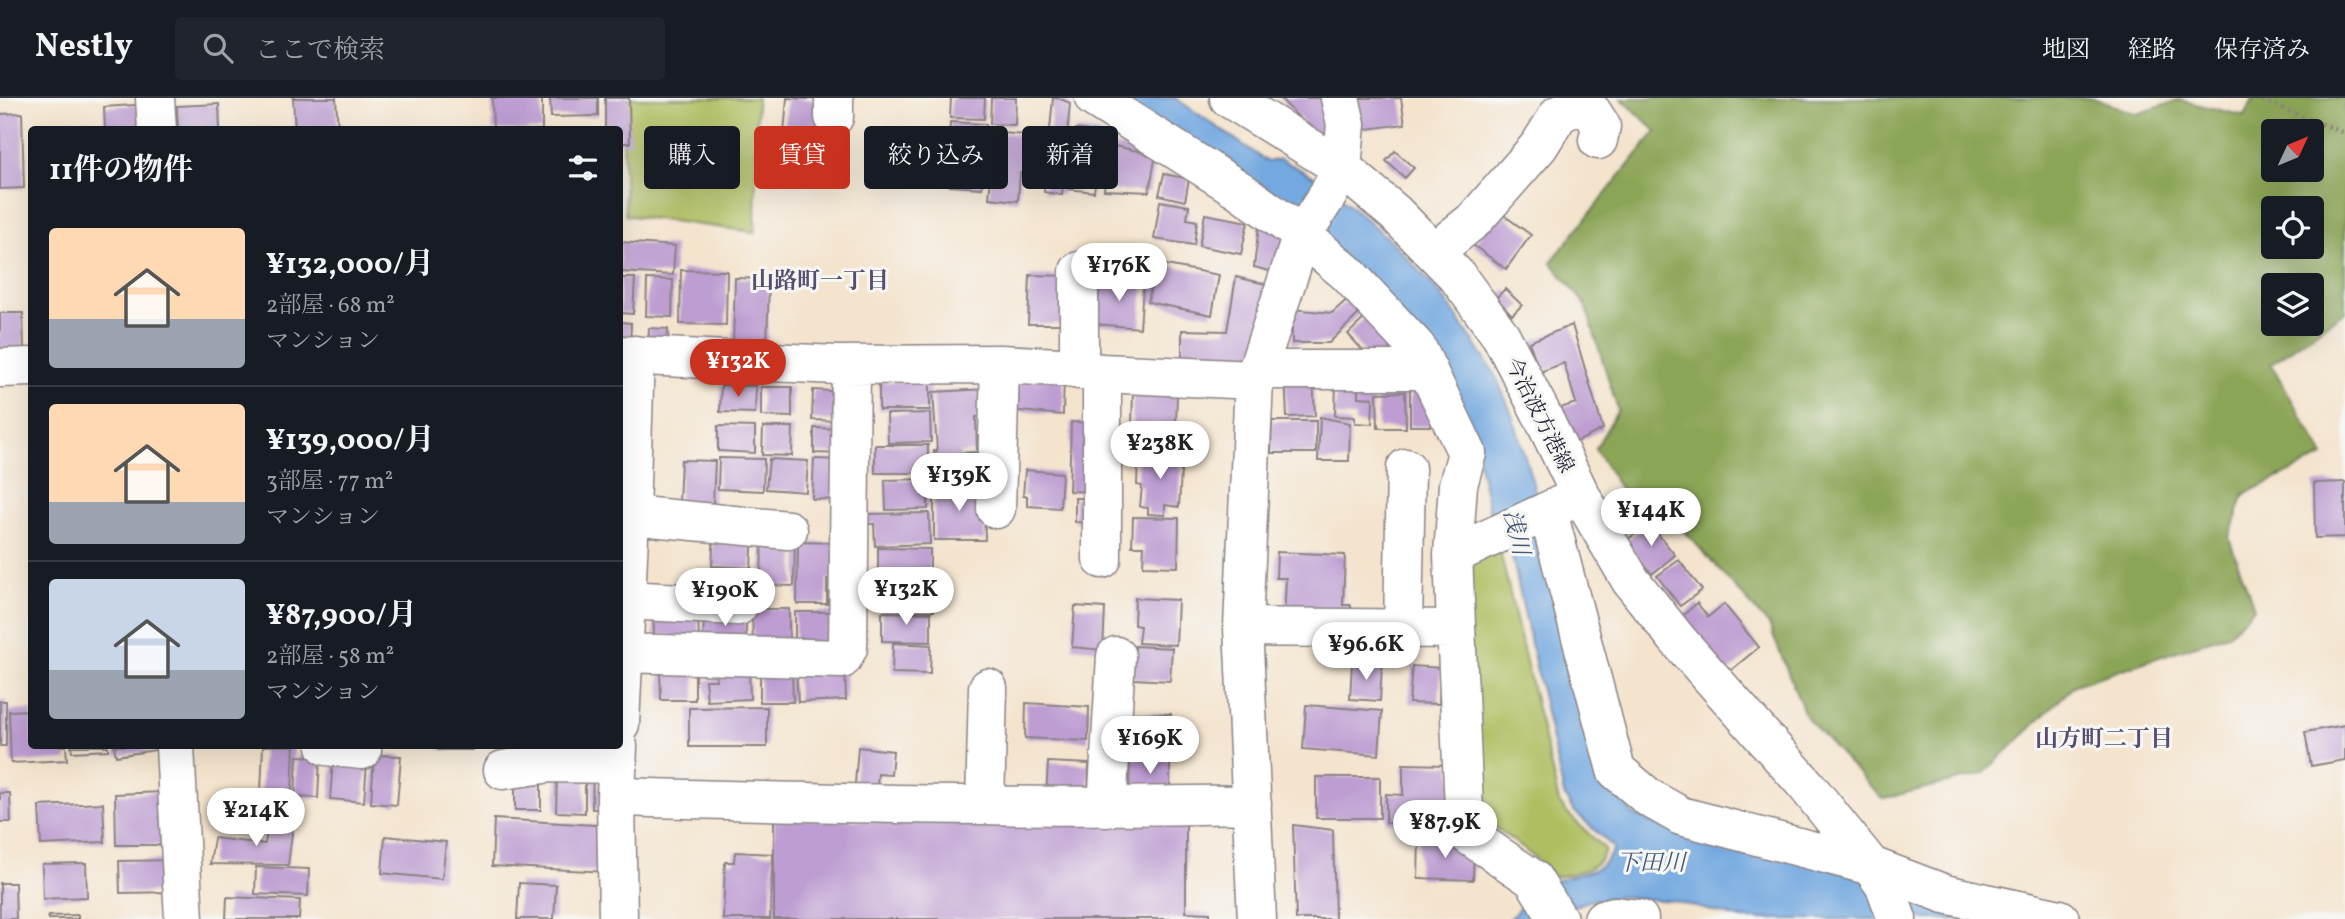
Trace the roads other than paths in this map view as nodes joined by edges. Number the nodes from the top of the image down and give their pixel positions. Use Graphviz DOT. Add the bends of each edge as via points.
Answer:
graph roads {
  1 [pos="156,98"];
  2 [pos="1094,98"];
  3 [pos="1229,98"];
  4 [pos="1340,98"];
  5 [pos="157,126"];
  6 [pos="1598,140"];
  7 [pos="1336,180"];
  8 [pos="1302,235"];
  9 [pos="1434,253"];
  10 [pos="1079,271"];
  11 [pos="627,355"];
  12 [pos="1000,364"];
  13 [pos="851,365"];
  14 [pos="28,367"];
  15 [pos="0,368"];
  16 [pos="1428,370"];
  17 [pos="1091,371"];
  18 [pos="1256,375"];
  19 [pos="1406,468"];
  20 [pos="1564,504"];
  21 [pos="996,509"];
  22 [pos="630,515"];
  23 [pos="788,530"];
  24 [pos="1453,555"];
  25 [pos="1102,559"];
  26 [pos="738,606"];
  27 [pos="623,624"];
  28 [pos="1244,626"];
  29 [pos="1403,629"];
  30 [pos="1456,629"];
  31 [pos="1116,656"];
  32 [pos="988,688"];
  33 [pos="175,749"];
  34 [pos="617,769"];
  35 [pos="503,770"];
  36 [pos="1252,804"];
  37 [pos="985,805"];
  38 [pos="1107,808"];
  39 [pos="1885,890"];
  40 [pos="184,919"];
  41 [pos="618,919"];
  42 [pos="1257,919"];
  43 [pos="1558,919"];
  44 [pos="1603,919"];
  45 [pos="1640,919"];
  46 [pos="2060,919"];
  1 -- 5 [label="street"];
  2 -- 8 [label="street"];
  3 -- 7 [label="street, 今治波方港線"];
  4 -- 7 [label="street" via="1346,124"];
  6 -- 9 [label="street" via="1601,127 1592,112 1578,106 1559,114 1539,146 1474,220"];
  7 -- 8 [label="street"];
  7 -- 9 [label="street, 今治波方港線" via="1395,213"];
  8 -- 16 [label="street" via="1348,274 1409,338"];
  8 -- 18 [label="street"];
  9 -- 20 [label="street, 今治波方港線" via="1458,276 1501,336 1539,409"];
  10 -- 17 [label="street"];
  11 -- 13 [label="street"];
  11 -- 22 [label="street"];
  12 -- 13 [label="street"];
  12 -- 17 [label="street"];
  12 -- 21 [label="street"];
  13 -- 27 [label="street" via="848,648 842,659"];
  14 -- 15 [label="street"];
  16 -- 18 [label="street"];
  16 -- 24 [label="street" via="1467,453 1458,485"];
  17 -- 18 [label="street"];
  17 -- 25 [label="street"];
  18 -- 28 [label="street"];
  19 -- 29 [label="street"];
  20 -- 24 [label="street"];
  20 -- 39 [label="street, 今治波方港線" via="1806,785"];
  20 -- 39 [label="street" via="1616,771 1681,816"];
  22 -- 23 [label="street"];
  22 -- 27 [label="street"];
  24 -- 30 [label="street"];
  26 -- 27 [label="street"];
  28 -- 29 [label="street"];
  28 -- 36 [label="street"];
  29 -- 30 [label="street"];
  30 -- 43 [label="street" via="1465,833 1533,879"];
  31 -- 38 [label="street"];
  32 -- 37 [label="street"];
  33 -- 40 [label="street"];
  34 -- 35 [label="street" via="551,763"];
  34 -- 37 [label="street" via="890,805"];
  34 -- 41 [label="street"];
  36 -- 38 [label="street"];
  36 -- 42 [label="street"];
  37 -- 38 [label="street"];
  39 -- 46 [label="street" via="1945,894"];
  44 -- 45 [label="street"];
}
